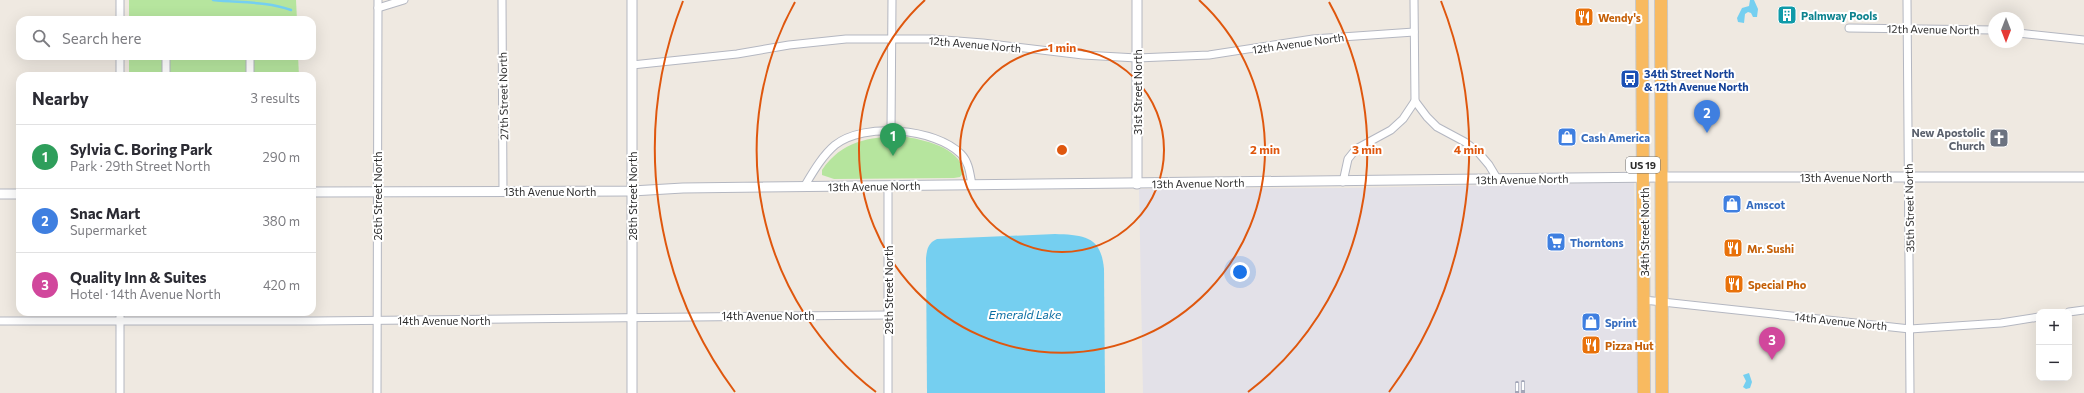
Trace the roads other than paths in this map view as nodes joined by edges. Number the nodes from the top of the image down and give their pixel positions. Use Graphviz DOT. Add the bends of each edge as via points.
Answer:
graph roads {
  1 [pos="120,0"];
  2 [pos="404,0"];
  3 [pos="502,0"];
  4 [pos="632,0"];
  5 [pos="892,0"];
  6 [pos="1137,0"];
  7 [pos="1414,0"];
  8 [pos="1642,0"];
  9 [pos="1661,0"];
  10 [pos="1906,0"];
  11 [pos="378,4"];
  12 [pos="120,16"];
  13 [pos="1849,28"];
  14 [pos="1906,28"];
  15 [pos="1988,30"];
  16 [pos="1414,32"];
  17 [pos="2024,34"];
  18 [pos="891,38"];
  19 [pos="2084,40"];
  20 [pos="1661,51"];
  21 [pos="1643,52"];
  22 [pos="1137,58"];
  23 [pos="120,60"];
  24 [pos="166,60"];
  25 [pos="250,60"];
  26 [pos="632,66"];
  27 [pos="120,72"];
  28 [pos="166,72"];
  29 [pos="250,72"];
  30 [pos="1415,101"];
  31 [pos="891,130"];
  32 [pos="1644,177"];
  33 [pos="1661,177"];
  34 [pos="1908,177"];
  35 [pos="2084,177"];
  36 [pos="1498,180"];
  37 [pos="1343,182"];
  38 [pos="1137,184"];
  39 [pos="972,185"];
  40 [pos="888,186"];
  41 [pos="804,187"];
  42 [pos="503,191"];
  43 [pos="632,191"];
  44 [pos="316,192"];
  45 [pos="377,192"];
  46 [pos="0,194"];
  47 [pos="16,194"];
  48 [pos="1644,300"];
  49 [pos="1662,302"];
  50 [pos="2084,310"];
  51 [pos="2072,312"];
  52 [pos="888,315"];
  53 [pos="120,316"];
  54 [pos="632,317"];
  55 [pos="2036,317"];
  56 [pos="377,320"];
  57 [pos="0,321"];
  58 [pos="120,322"];
  59 [pos="1910,329"];
  60 [pos="120,393"];
  61 [pos="377,393"];
  62 [pos="632,393"];
  63 [pos="888,393"];
  64 [pos="1644,393"];
  65 [pos="1662,393"];
  66 [pos="1910,393"];
  1 -- 12 [label="street"];
  2 -- 11 [label="street"];
  3 -- 42 [label="street, 27th Street North"];
  4 -- 26 [label="street, 28th Street North"];
  5 -- 18 [label="street"];
  6 -- 22 [label="street, 31st Street North"];
  7 -- 16 [label="street"];
  8 -- 21 [label="highway, 34th Street North / US 19"];
  9 -- 20 [label="highway, 34th Street North / US 19"];
  10 -- 14 [label="street, 35th Street North"];
  11 -- 45 [label="street, 26th Street North"];
  13 -- 14 [label="street, 12th Avenue North"];
  14 -- 15 [label="street, 12th Avenue North"];
  14 -- 34 [label="street, 35th Street North"];
  16 -- 22 [label="street, 12th Avenue North" via="1313,39 1209,55"];
  16 -- 30 [label="street"];
  17 -- 19 [label="street"];
  18 -- 22 [label="street, 12th Avenue North" via="976,42 1083,55"];
  18 -- 26 [label="street, 12th Avenue North" via="846,39 789,45 709,58"];
  18 -- 31 [label="street"];
  20 -- 21 [label="highway"];
  20 -- 33 [label="highway, 34th Street North / US 19"];
  21 -- 32 [label="highway, 34th Street North / US 19"];
  22 -- 38 [label="street, 31st Street North"];
  23 -- 27 [label="street"];
  24 -- 28 [label="street"];
  25 -- 29 [label="street"];
  26 -- 43 [label="street, 28th Street North"];
  30 -- 36 [label="street" via="1438,127 1478,152 1490,165"];
  30 -- 37 [label="street" via="1403,119 1391,130 1356,149 1348,159"];
  31 -- 39 [label="street" via="919,134 952,147 962,155 969,168"];
  31 -- 41 [label="street" via="853,136 836,145 824,157"];
  32 -- 33 [label="street, 13th Avenue North"];
  32 -- 36 [label="street, 13th Avenue North"];
  32 -- 48 [label="highway, 34th Street North / US 19"];
  33 -- 34 [label="street, 13th Avenue North"];
  33 -- 49 [label="highway, 34th Street North / US 19"];
  34 -- 35 [label="street, 13th Avenue North"];
  34 -- 59 [label="street, 35th Street North"];
  36 -- 37 [label="street, 13th Avenue North"];
  37 -- 38 [label="street, 13th Avenue North"];
  38 -- 39 [label="street, 13th Avenue North"];
  39 -- 40 [label="street, 13th Avenue North"];
  40 -- 41 [label="street, 13th Avenue North"];
  40 -- 52 [label="street, 29th Street North"];
  41 -- 43 [label="street, 13th Avenue North"];
  42 -- 43 [label="street, 13th Avenue North"];
  42 -- 45 [label="street, 13th Avenue North"];
  43 -- 54 [label="street, 28th Street North"];
  44 -- 45 [label="street, 13th Avenue North"];
  45 -- 56 [label="street, 26th Street North"];
  46 -- 47 [label="street"];
  48 -- 49 [label="street, 14th Avenue North"];
  48 -- 64 [label="highway, 34th Street North / US 19"];
  49 -- 59 [label="street, 14th Avenue North"];
  49 -- 65 [label="highway, 34th Street North / US 19"];
  50 -- 51 [label="street"];
  52 -- 54 [label="street, 14th Avenue North"];
  52 -- 63 [label="street, 29th Street North"];
  53 -- 58 [label="street"];
  54 -- 56 [label="street, 14th Avenue North"];
  54 -- 62 [label="street, 28th Street North"];
  55 -- 59 [label="street, 14th Avenue North" via="2001,323"];
  56 -- 58 [label="street, 14th Avenue North"];
  56 -- 61 [label="street, 26th Street North"];
  57 -- 58 [label="street, 14th Avenue North"];
  58 -- 60 [label="street"];
  59 -- 66 [label="street, 35th Street North"];
}
